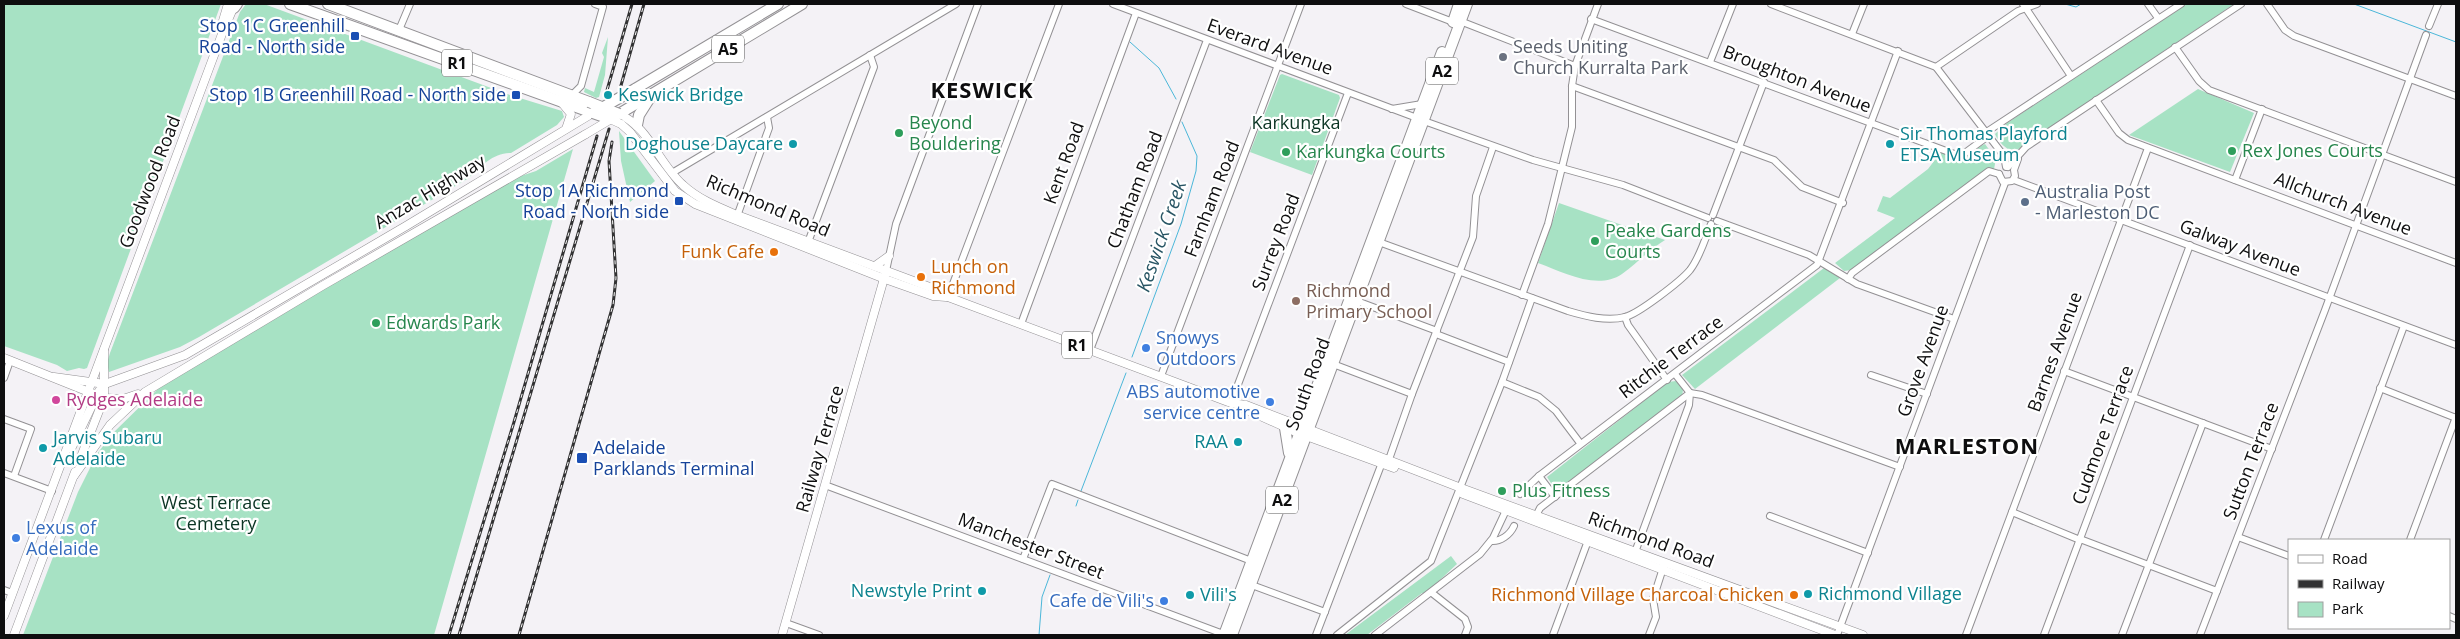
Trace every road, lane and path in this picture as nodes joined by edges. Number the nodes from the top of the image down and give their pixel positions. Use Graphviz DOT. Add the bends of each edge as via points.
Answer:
graph roads {
  1 [pos="290,4"];
  2 [pos="410,4"];
  3 [pos="595,4"];
  4 [pos="778,4"];
  5 [pos="802,4"];
  6 [pos="956,4"];
  7 [pos="978,4"];
  8 [pos="1059,4"];
  9 [pos="1113,4"];
  10 [pos="1301,4"];
  11 [pos="1406,4"];
  12 [pos="1459,4"];
  13 [pos="1467,4"];
  14 [pos="1598,4"];
  15 [pos="1733,4"];
  16 [pos="1771,4"];
  17 [pos="1864,4"];
  18 [pos="2037,4"];
  19 [pos="2148,4"];
  20 [pos="2181,4"];
  21 [pos="2241,4"];
  22 [pos="2267,4"];
  23 [pos="2438,4"];
  24 [pos="332,5"];
  25 [pos="231,6"];
  26 [pos="2025,6"];
  27 [pos="1136,13"];
  28 [pos="2158,18"];
  29 [pos="1591,19"];
  30 [pos="1456,21"];
  31 [pos="2429,26"];
  32 [pos="358,28"];
  33 [pos="399,30"];
  34 [pos="1852,34"];
  35 [pos="2426,35"];
  36 [pos="1207,40"];
  37 [pos="431,42"];
  38 [pos="2175,47"];
  39 [pos="1898,51"];
  40 [pos="870,55"];
  41 [pos="452,61"];
  42 [pos="1710,62"];
  43 [pos="1277,66"];
  44 [pos="1575,66"];
  45 [pos="1936,67"];
  46 [pos="2071,76"];
  47 [pos="2409,78"];
  48 [pos="1764,82"];
  49 [pos="1572,86"];
  50 [pos="1348,93"];
  51 [pos="653,94"];
  52 [pos="572,95"];
  53 [pos="2456,96"];
  54 [pos="557,99"];
  55 [pos="2096,100"];
  56 [pos="1422,104"];
  57 [pos="1391,109"];
  58 [pos="2262,109"];
  59 [pos="592,110"];
  60 [pos="621,117"];
  61 [pos="767,117"];
  62 [pos="1420,119"];
  63 [pos="1870,123"];
  64 [pos="637,125"];
  65 [pos="566,129"];
  66 [pos="1987,135"];
  67 [pos="1493,147"];
  68 [pos="1739,147"];
  69 [pos="2148,148"];
  70 [pos="2000,151"];
  71 [pos="2021,151"];
  72 [pos="2381,154"];
  73 [pos="1562,168"];
  74 [pos="2006,169"];
  75 [pos="672,173"];
  76 [pos="665,179"];
  77 [pos="2014,180"];
  78 [pos="2235,180"];
  79 [pos="2005,182"];
  80 [pos="2456,182"];
  81 [pos="1843,203"];
  82 [pos="428,213"];
  83 [pos="736,218"];
  84 [pos="1712,219"];
  85 [pos="2121,220"];
  86 [pos="433,222"];
  87 [pos="2354,225"];
  88 [pos="1375,240"];
  89 [pos="807,245"];
  90 [pos="2190,245"];
  91 [pos="889,256"];
  92 [pos="1820,261"];
  93 [pos="2456,263"];
  94 [pos="874,270"];
  95 [pos="1460,271"];
  96 [pos="885,275"];
  97 [pos="1848,280"];
  98 [pos="899,284"];
  99 [pos="881,292"];
  100 [pos="1522,295"];
  101 [pos="948,298"];
  102 [pos="1532,298"];
  103 [pos="2328,298"];
  104 [pos="1353,300"];
  105 [pos="1625,318"];
  106 [pos="1954,319"];
  107 [pos="1021,324"];
  108 [pos="2404,326"];
  109 [pos="1437,332"];
  110 [pos="105,341"];
  111 [pos="2456,345"];
  112 [pos="1090,350"];
  113 [pos="7,359"];
  114 [pos="1509,362"];
  115 [pos="1333,364"];
  116 [pos="95,368"];
  117 [pos="2064,371"];
  118 [pos="1675,374"];
  119 [pos="1871,375"];
  120 [pos="1161,376"];
  121 [pos="54,377"];
  122 [pos="4,378"];
  123 [pos="74,380"];
  124 [pos="1667,380"];
  125 [pos="1502,382"];
  126 [pos="89,383"];
  127 [pos="105,384"];
  128 [pos="2380,388"];
  129 [pos="86,392"];
  130 [pos="145,392"];
  131 [pos="1690,393"];
  132 [pos="1412,394"];
  133 [pos="1926,394"];
  134 [pos="96,395"];
  135 [pos="2133,396"];
  136 [pos="104,398"];
  137 [pos="1232,403"];
  138 [pos="2456,418"];
  139 [pos="4,419"];
  140 [pos="2203,423"];
  141 [pos="1285,428"];
  142 [pos="1304,431"];
  143 [pos="1580,443"];
  144 [pos="2272,449"];
  145 [pos="1289,457"];
  146 [pos="1385,462"];
  147 [pos="1900,467"];
  148 [pos="4,472"];
  149 [pos="14,476"];
  150 [pos="74,476"];
  151 [pos="1539,476"];
  152 [pos="825,485"];
  153 [pos="1460,490"];
  154 [pos="52,491"];
  155 [pos="1520,494"];
  156 [pos="1555,497"];
  157 [pos="1507,508"];
  158 [pos="2012,512"];
  159 [pos="1770,516"];
  160 [pos="1535,518"];
  161 [pos="1514,526"];
  162 [pos="1589,538"];
  163 [pos="2238,538"];
  164 [pos="2324,539"];
  165 [pos="2410,539"];
  166 [pos="2080,540"];
  167 [pos="1491,541"];
  168 [pos="1868,553"];
  169 [pos="1634,554"];
  170 [pos="2288,556"];
  171 [pos="1023,559"];
  172 [pos="1255,562"];
  173 [pos="1665,562"];
  174 [pos="2148,565"];
  175 [pos="1662,570"];
  176 [pos="1247,584"];
  177 [pos="4,590"];
  178 [pos="2217,591"];
  179 [pos="1432,593"];
  180 [pos="12,594"];
  181 [pos="27,599"];
  182 [pos="1325,612"];
  183 [pos="4,616"];
  184 [pos="786,623"];
  185 [pos="1840,627"];
  186 [pos="14,635"];
  187 [pos="782,635"];
  188 [pos="819,635"];
  189 [pos="1227,635"];
  190 [pos="1316,635"];
  191 [pos="1337,635"];
  192 [pos="1375,635"];
  193 [pos="1465,635"];
  194 [pos="1552,635"];
  195 [pos="1649,635"];
  196 [pos="1836,635"];
  197 [pos="1862,635"];
  198 [pos="1966,635"];
  199 [pos="2044,635"];
  200 [pos="2122,635"];
  201 [pos="2200,635"];
  1 -- 32 [label="highway, R1"];
  2 -- 33 [label="street"];
  3 -- 52 [label="street" via="603,7 581,86"];
  4 -- 59 [label="highway, Anzac Highway / A5, bridge" via="635,89"];
  5 -- 51 [label="highway, Anzac Highway / A5"];
  6 -- 40 [label="street"];
  7 -- 91 [label="street" via="896,224"];
  8 -- 101 [label="street"];
  9 -- 27 [label="street, Everard Avenue"];
  10 -- 43 [label="street, Farnham Road"];
  11 -- 30 [label="street"];
  12 -- 30 [label="highway, South Road / A2"];
  13 -- 30 [label="highway, South Road / A2"];
  14 -- 29 [label="street"];
  15 -- 42 [label="street"];
  16 -- 34 [label="street"];
  17 -- 34 [label="street"];
  18 -- 26 [label="street"];
  19 -- 28 [label="street"];
  20 -- 28 [label="street"];
  21 -- 38 [label="street"];
  22 -- 47 [label="street" via="2290,34"];
  23 -- 31 [label="street"];
  24 -- 32 [label="highway" via="336,16"];
  24 -- 33 [label="highway, R1"];
  25 -- 110 [label="main road, Goodwood Road"];
  26 -- 45 [label="street"];
  26 -- 46 [label="street"];
  27 -- 36 [label="street, Everard Avenue"];
  27 -- 107 [label="street, Kent Road"];
  28 -- 46 [label="street"];
  29 -- 42 [label="street, Broughton Avenue"];
  29 -- 44 [label="street"];
  30 -- 44 [label="street"];
  30 -- 56 [label="highway, South Road / A2"];
  30 -- 62 [label="highway, South Road / A2"];
  32 -- 41 [label="highway, R1"];
  33 -- 37 [label="highway, R1"];
  34 -- 39 [label="street"];
  35 -- 47 [label="street, Sutton Terrace"];
  36 -- 43 [label="street, Everard Avenue"];
  36 -- 112 [label="street, Chatham Road"];
  37 -- 41 [label="highway" via="438,50 453,57"];
  37 -- 52 [label="highway, R1"];
  38 -- 55 [label="street"];
  38 -- 58 [label="street" via="2203,86"];
  39 -- 45 [label="street"];
  39 -- 63 [label="street"];
  40 -- 61 [label="street"];
  40 -- 89 [label="street" via="874,67"];
  41 -- 54 [label="highway, R1"];
  42 -- 48 [label="street, Broughton Avenue"];
  43 -- 50 [label="street, Everard Avenue"];
  43 -- 120 [label="street, Farnham Road"];
  44 -- 49 [label="street"];
  45 -- 66 [label="street"];
  46 -- 66 [label="street"];
  47 -- 53 [label="street"];
  47 -- 72 [label="street, Sutton Terrace"];
  48 -- 63 [label="street, Broughton Avenue"];
  48 -- 68 [label="street"];
  49 -- 68 [label="street"];
  49 -- 73 [label="street" via="1572,127"];
  50 -- 57 [label="street, Everard Avenue"];
  50 -- 137 [label="street, Surrey Road"];
  51 -- 60 [label="highway, Anzac Highway / A5"];
  51 -- 64 [label="highway" via="639,115"];
  52 -- 59 [label="highway, R1"];
  54 -- 59 [label="highway, R1"];
  54 -- 65 [label="main road" via="571,114"];
  55 -- 69 [label="street, Allchurch Avenue" via="2119,133"];
  55 -- 71 [label="street"];
  56 -- 57 [label="street"];
  56 -- 62 [label="highway, South Road / A2"];
  57 -- 62 [label="street, Everard Avenue"];
  58 -- 72 [label="street"];
  58 -- 78 [label="street"];
  59 -- 60 [label="highway, Richmond Road / R1, bridge"];
  59 -- 65 [label="main road, Anzac Highway"];
  60 -- 64 [label="main road, Richmond Road / R1"];
  60 -- 76 [label="main road, Richmond Road / R1"];
  60 -- 86 [label="main road, Anzac Highway, bridge"];
  61 -- 75 [label="street"];
  61 -- 83 [label="street" via="770,128"];
  62 -- 67 [label="street, Everard Avenue"];
  62 -- 88 [label="highway, South Road / A2"];
  63 -- 66 [label="street, Broughton Avenue" via="1957,155 1966,153"];
  63 -- 81 [label="street"];
  64 -- 75 [label="main road, Richmond Road / R1"];
  65 -- 82 [label="main road, Anzac Highway"];
  66 -- 70 [label="street"];
  66 -- 74 [label="street"];
  67 -- 73 [label="street, Everard Avenue"];
  67 -- 95 [label="street" via="1478,188 1473,238"];
  68 -- 81 [label="street" via="1774,160 1802,187"];
  68 -- 84 [label="street"];
  69 -- 78 [label="street, Allchurch Avenue"];
  69 -- 85 [label="street, Barnes Avenue"];
  70 -- 71 [label="street" via="2008,154"];
  70 -- 74 [label="street"];
  71 -- 74 [label="street"];
  72 -- 80 [label="street"];
  72 -- 87 [label="street, Sutton Terrace"];
  73 -- 84 [label="street, Everard Avenue" via="1599,177"];
  73 -- 100 [label="street" via="1540,248"];
  74 -- 77 [label="street"];
  74 -- 79 [label="street" via="2001,179"];
  74 -- 97 [label="street" via="1989,171 1852,273"];
  75 -- 76 [label="main road"];
  75 -- 83 [label="main road, Richmond Road / R1" via="696,195"];
  76 -- 83 [label="main road, Richmond Road / R1" via="675,191 695,204"];
  77 -- 79 [label="street"];
  77 -- 85 [label="street, Galway Avenue"];
  78 -- 87 [label="street, Allchurch Avenue"];
  79 -- 106 [label="street, Grove Avenue"];
  81 -- 92 [label="street"];
  82 -- 86 [label="main road"];
  82 -- 127 [label="main road, Anzac Highway" via="196,349"];
  83 -- 89 [label="main road, Richmond Road / R1"];
  84 -- 92 [label="street, Everard Avenue"];
  84 -- 105 [label="street" via="1691,269"];
  85 -- 90 [label="street, Galway Avenue"];
  85 -- 117 [label="street, Barnes Avenue"];
  86 -- 130 [label="main road, Anzac Highway"];
  87 -- 93 [label="street, Allchurch Avenue"];
  87 -- 103 [label="street, Sutton Terrace"];
  88 -- 95 [label="street"];
  88 -- 104 [label="highway, South Road / A2"];
  89 -- 94 [label="main road, Richmond Road / R1"];
  90 -- 103 [label="street, Galway Avenue"];
  90 -- 135 [label="street, Cudmore Terrace"];
  91 -- 94 [label="main road"];
  91 -- 96 [label="street"];
  92 -- 97 [label="street, Everard Avenue"];
  92 -- 118 [label="street, Ritchie Terrace"];
  94 -- 96 [label="main road, Richmond Road / R1"];
  94 -- 99 [label="main road"];
  95 -- 100 [label="street"];
  95 -- 109 [label="street"];
  96 -- 98 [label="main road, Richmond Road / R1"];
  96 -- 99 [label="main road, Railway Terrace"];
  96 -- 101 [label="main road, Richmond Road / R1" via="935,289"];
  97 -- 106 [label="street, Everard Avenue"];
  98 -- 99 [label="main road"];
  98 -- 101 [label="main road, Richmond Road / R1"];
  99 -- 152 [label="main road, Railway Terrace"];
  100 -- 102 [label="street"];
  101 -- 107 [label="main road, Richmond Road / R1"];
  102 -- 105 [label="street" via="1585,316"];
  102 -- 114 [label="street"];
  103 -- 108 [label="street, Galway Avenue"];
  103 -- 144 [label="street, Sutton Terrace"];
  104 -- 109 [label="street"];
  104 -- 115 [label="highway, South Road / A2"];
  104 -- 142 [label="highway, South Road / A2"];
  105 -- 124 [label="street"];
  106 -- 133 [label="street, Grove Avenue"];
  107 -- 112 [label="main road, Richmond Road / R1"];
  108 -- 111 [label="street, Galway Avenue"];
  108 -- 128 [label="street"];
  109 -- 114 [label="street"];
  109 -- 132 [label="street"];
  110 -- 116 [label="main road, Goodwood Road"];
  110 -- 127 [label="main road, Goodwood Road"];
  112 -- 120 [label="main road, Richmond Road / R1"];
  113 -- 121 [label="main road"];
  113 -- 122 [label="street"];
  114 -- 125 [label="street"];
  115 -- 132 [label="street"];
  115 -- 142 [label="highway, South Road / A2"];
  116 -- 123 [label="main road"];
  116 -- 126 [label="main road, Goodwood Road"];
  117 -- 135 [label="street"];
  117 -- 158 [label="street, Barnes Avenue"];
  118 -- 124 [label="street, Ritchie Terrace"];
  118 -- 131 [label="street"];
  119 -- 133 [label="street"];
  120 -- 137 [label="main road, Richmond Road / R1"];
  121 -- 123 [label="main road, Anzac Highway"];
  121 -- 129 [label="main road"];
  123 -- 126 [label="main road, Anzac Highway"];
  124 -- 143 [label="street, Ritchie Terrace"];
  125 -- 143 [label="street" via="1539,397 1556,411"];
  125 -- 153 [label="street"];
  126 -- 127 [label="main road, Anzac Highway"];
  126 -- 129 [label="main road, Goodwood Road"];
  127 -- 134 [label="main road"];
  127 -- 136 [label="main road, Goodwood Road"];
  128 -- 138 [label="street"];
  128 -- 164 [label="street"];
  129 -- 134 [label="main road"];
  129 -- 154 [label="main road, Goodwood Road"];
  130 -- 136 [label="main road" via="123,399"];
  130 -- 150 [label="main road" via="106,430"];
  131 -- 147 [label="street"];
  131 -- 156 [label="street"];
  131 -- 169 [label="street" via="1689,405"];
  132 -- 146 [label="street"];
  133 -- 147 [label="street, Grove Avenue"];
  134 -- 136 [label="main road"];
  134 -- 154 [label="main road"];
  135 -- 140 [label="street"];
  135 -- 166 [label="street, Cudmore Terrace"];
  136 -- 150 [label="main road, Goodwood Road"];
  137 -- 141 [label="main road, Richmond Road / R1"];
  137 -- 142 [label="main road, Richmond Road / R1"];
  138 -- 165 [label="street"];
  139 -- 149 [label="street" via="31,429"];
  140 -- 144 [label="street"];
  140 -- 174 [label="street"];
  141 -- 142 [label="main road, Richmond Road / R1"];
  141 -- 145 [label="highway"];
  142 -- 145 [label="highway, South Road / A2"];
  142 -- 146 [label="main road, Richmond Road"];
  142 -- 172 [label="highway, South Road / A2"];
  143 -- 151 [label="street, Ritchie Terrace"];
  144 -- 163 [label="street, Sutton Terrace"];
  145 -- 172 [label="highway, South Road / A2"];
  146 -- 153 [label="main road, Richmond Road"];
  146 -- 182 [label="street"];
  147 -- 168 [label="street, Grove Avenue"];
  148 -- 149 [label="street"];
  149 -- 154 [label="street"];
  150 -- 181 [label="main road"];
  151 -- 155 [label="street, Ritchie Terrace"];
  151 -- 156 [label="street"];
  152 -- 171 [label="street, Manchester Street"];
  152 -- 184 [label="main road, Railway Terrace"];
  153 -- 157 [label="main road, Richmond Road"];
  153 -- 191 [label="street" via="1430,564"];
  154 -- 180 [label="main road"];
  156 -- 160 [label="street" via="1540,508"];
  157 -- 160 [label="main road, Richmond Road"];
  157 -- 167 [label="street"];
  158 -- 166 [label="street"];
  158 -- 198 [label="street, Barnes Avenue"];
  159 -- 168 [label="street"];
  160 -- 162 [label="main road, Richmond Road"];
  161 -- 167 [label="street" via="1512,532 1498,542"];
  162 -- 169 [label="main road, Richmond Road"];
  162 -- 194 [label="street"];
  163 -- 170 [label="street"];
  163 -- 178 [label="street, Sutton Terrace"];
  166 -- 174 [label="street"];
  166 -- 199 [label="street, Cudmore Terrace"];
  167 -- 179 [label="street"];
  168 -- 185 [label="street, Grove Avenue"];
  169 -- 173 [label="main road, Richmond Road"];
  169 -- 175 [label="main road, Richmond Road"];
  171 -- 172 [label="street" via="1052,484"];
  171 -- 189 [label="street, Manchester Street"];
  172 -- 176 [label="highway, South Road / A2"];
  173 -- 175 [label="street"];
  173 -- 185 [label="main road, Richmond Road"];
  174 -- 178 [label="street"];
  174 -- 200 [label="street"];
  175 -- 195 [label="street" via="1653,599 1656,617"];
  175 -- 196 [label="main road, Richmond Road"];
  176 -- 182 [label="street"];
  176 -- 189 [label="highway, South Road / A2"];
  177 -- 180 [label="street"];
  178 -- 201 [label="street, Sutton Terrace"];
  179 -- 192 [label="street"];
  179 -- 193 [label="street" via="1465,619 1468,627"];
  180 -- 181 [label="main road"];
  180 -- 183 [label="main road"];
  181 -- 186 [label="main road"];
  182 -- 190 [label="street"];
  184 -- 187 [label="main road, Railway Terrace"];
  184 -- 188 [label="street"];
  185 -- 196 [label="street, Grove Avenue"];
  185 -- 197 [label="main road, Richmond Road"];
}
